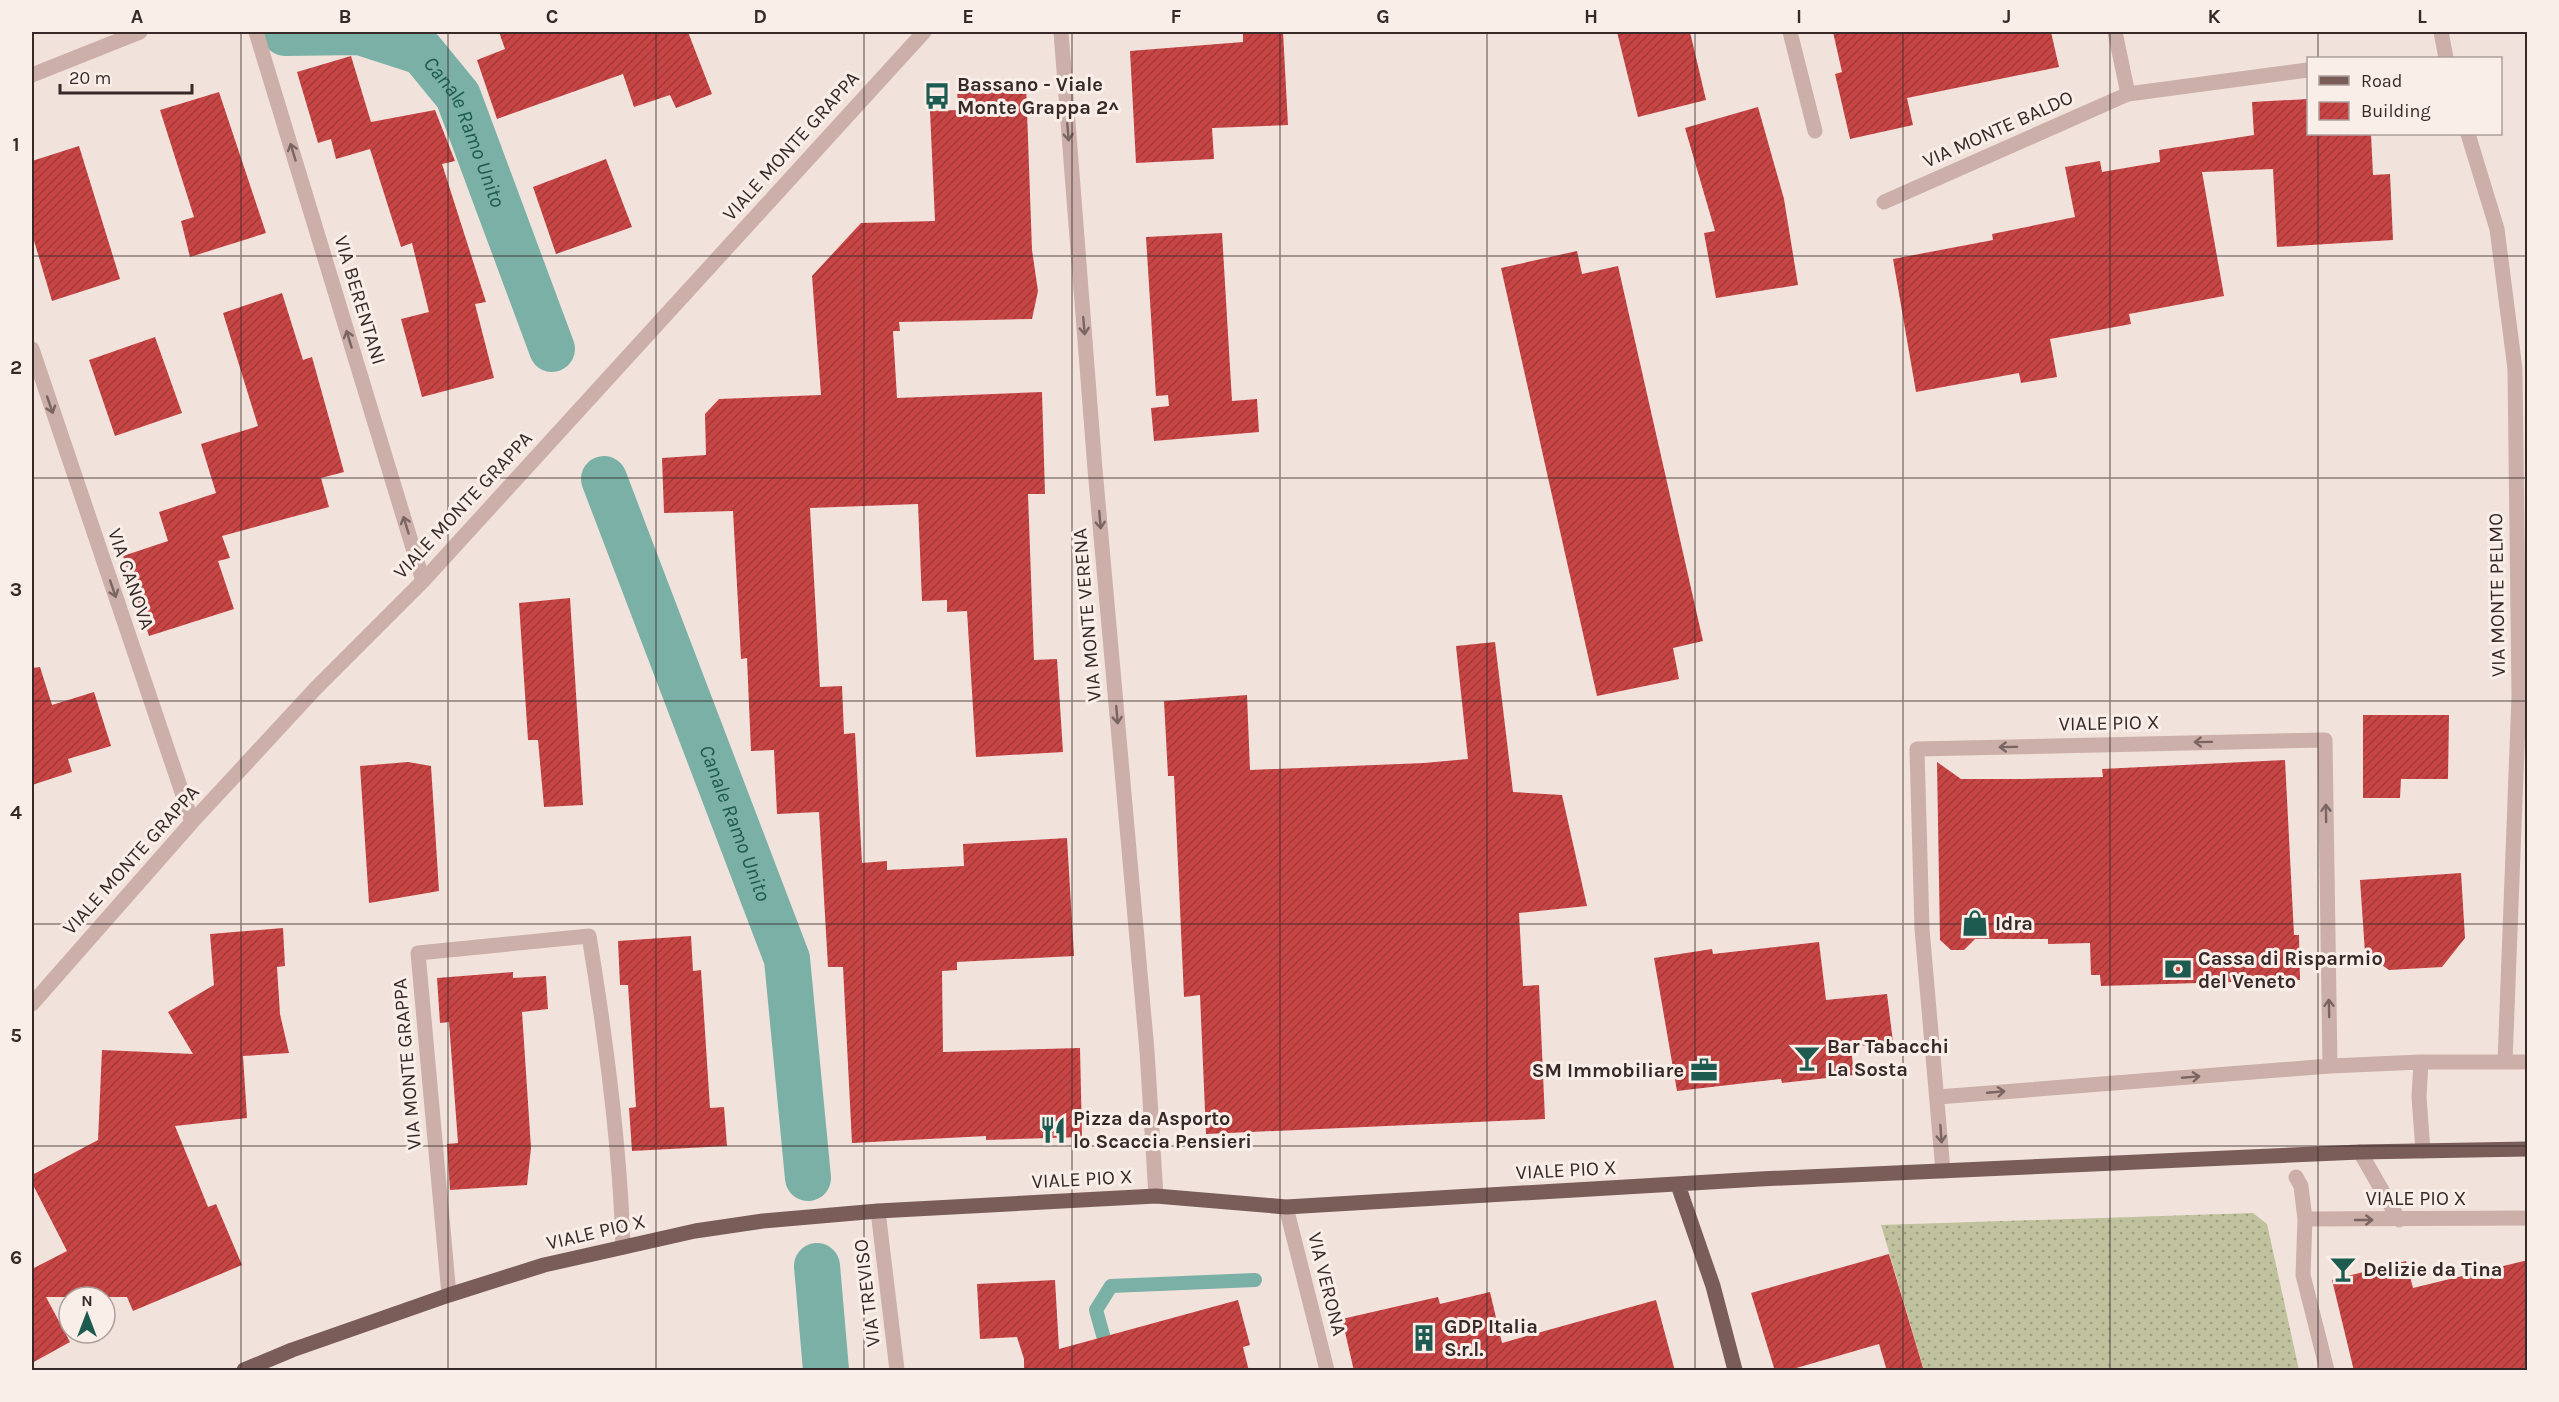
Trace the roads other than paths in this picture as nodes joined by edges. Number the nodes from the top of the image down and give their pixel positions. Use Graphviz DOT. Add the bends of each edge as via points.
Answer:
graph roads {
  1 [pos="140,32"];
  2 [pos="256,32"];
  3 [pos="924,32"];
  4 [pos="1060,32"];
  5 [pos="1790,32"];
  6 [pos="2115,32"];
  7 [pos="2441,32"];
  8 [pos="2446,57"];
  9 [pos="2307,70"];
  10 [pos="32,75"];
  11 [pos="2128,94"];
  12 [pos="1815,130"];
  13 [pos="2468,135"];
  14 [pos="1884,202"];
  15 [pos="32,349"];
  16 [pos="423,581"];
  17 [pos="2523,696"];
  18 [pos="192,822"];
  19 [pos="32,1004"];
  20 [pos="2421,1062"];
  21 [pos="2505,1062"];
  22 [pos="2528,1062"];
  23 [pos="2330,1066"];
  24 [pos="1938,1097"];
  25 [pos="2528,1149"];
  26 [pos="2422,1151"];
  27 [pos="2360,1152"];
  28 [pos="2296,1155"];
  29 [pos="1943,1171"];
  30 [pos="2296,1177"];
  31 [pos="1678,1185"];
  32 [pos="1156,1196"];
  33 [pos="1286,1208"];
  34 [pos="878,1211"];
  35 [pos="2528,1218"];
  36 [pos="2305,1219"];
  37 [pos="2399,1220"];
  38 [pos="623,1247"];
  39 [pos="2304,1275"];
  40 [pos="449,1295"];
  41 [pos="244,1371"];
  42 [pos="897,1371"];
  43 [pos="1327,1371"];
  44 [pos="1735,1371"];
  45 [pos="2327,1371"];
  1 -- 10 [label="street"];
  16 -- 2 [label="street, VIA BERENTANI, one-way"];
  3 -- 16 [label="street, VIALE MONTE GRAPPA"];
  4 -- 32 [label="street, VIA MONTE VERENA, one-way"];
  5 -- 12 [label="street"];
  6 -- 11 [label="street"];
  7 -- 8 [label="street"];
  9 -- 11 [label="street, VIA MONTE BALDO"];
  11 -- 14 [label="street, VIA MONTE BALDO"];
  13 -- 17 [label="street, VIA MONTE PELMO" via="2497,228 2515,369"];
  15 -- 18 [label="street, VIA CANOVA, one-way"];
  16 -- 18 [label="street, VIALE MONTE GRAPPA" via="316,688"];
  17 -- 21 [label="street, VIA MONTE PELMO"];
  18 -- 19 [label="street, VIALE MONTE GRAPPA"];
  20 -- 21 [label="street"];
  20 -- 23 [label="street"];
  20 -- 26 [label="street"];
  21 -- 22 [label="street"];
  24 -- 23 [label="street, one-way"];
  23 -- 24 [label="street, VIALE PIO X, one-way" via="2325,740 1917,748 1922,929"];
  24 -- 29 [label="street, VIALE PIO X, one-way"];
  25 -- 26 [label="main road, VIALE PIO X"];
  26 -- 27 [label="main road, VIALE PIO X"];
  27 -- 28 [label="main road, VIALE PIO X"];
  27 -- 37 [label="street"];
  28 -- 29 [label="main road, VIALE PIO X"];
  28 -- 30 [label="street"];
  29 -- 31 [label="main road, VIALE PIO X"];
  30 -- 36 [label="street" via="2301,1186"];
  30 -- 39 [label="street" via="2297,1227"];
  31 -- 33 [label="main road, VIALE PIO X"];
  31 -- 44 [label="main road" via="1713,1286"];
  32 -- 33 [label="main road, VIALE PIO X"];
  32 -- 34 [label="main road, VIALE PIO X"];
  33 -- 43 [label="street, VIA VERONA"];
  34 -- 38 [label="main road, VIALE PIO X" via="706,1229"];
  34 -- 42 [label="street, VIA TREVISO"];
  35 -- 37 [label="street, VIALE PIO X"];
  36 -- 37 [label="street, VIALE PIO X, one-way"];
  36 -- 39 [label="street"];
  38 -- 40 [label="main road, VIALE PIO X" via="544,1265"];
  38 -- 40 [label="street, VIA MONTE GRAPPA" via="603,1019 589,936 418,953"];
  39 -- 45 [label="street"];
  40 -- 41 [label="main road, VIALE PIO X" via="292,1350"];
}
